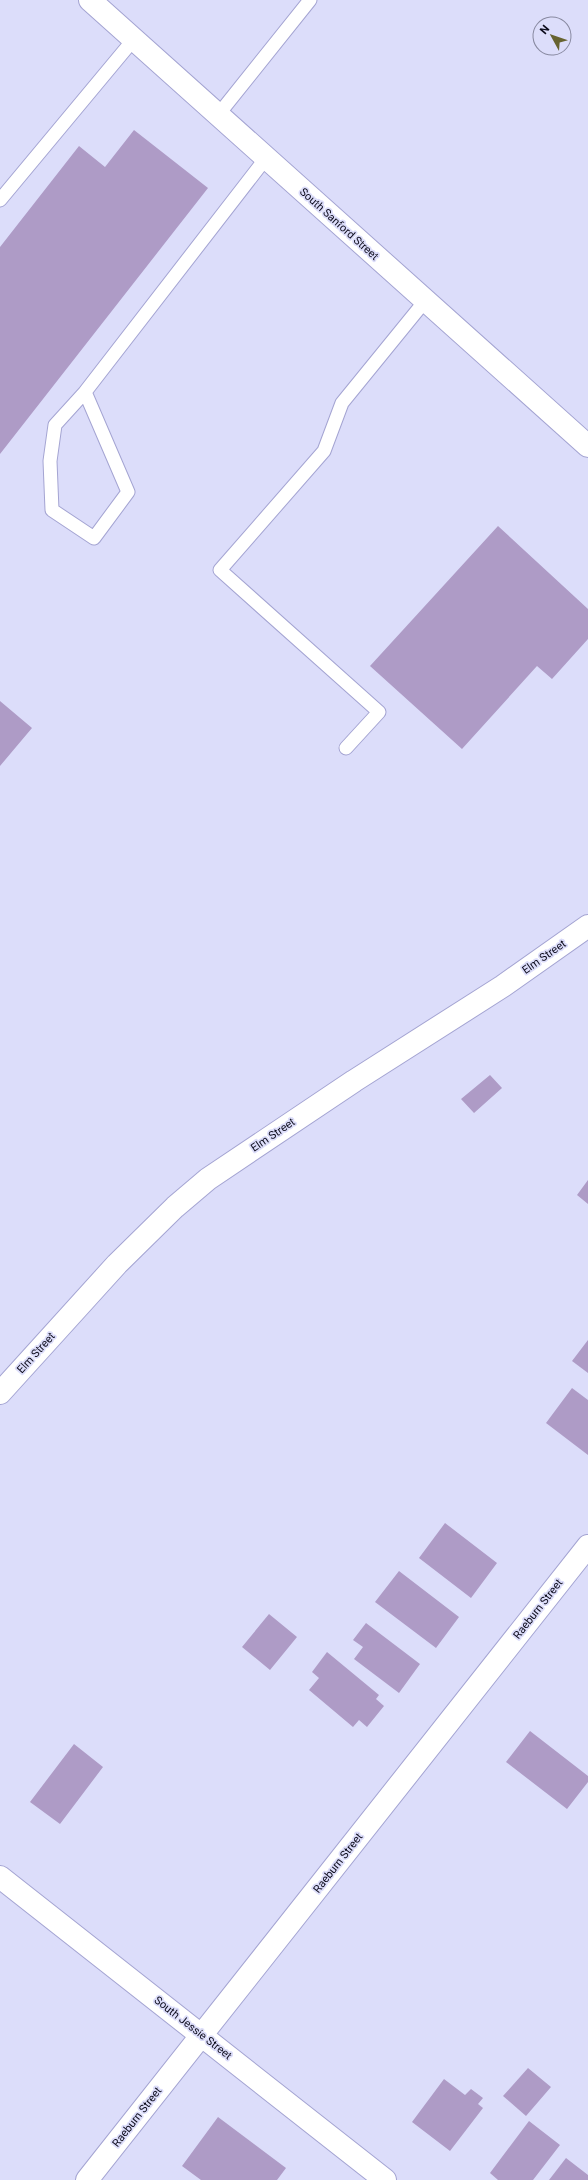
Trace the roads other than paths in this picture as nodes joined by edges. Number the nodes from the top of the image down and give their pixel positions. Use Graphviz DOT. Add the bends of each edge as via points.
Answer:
graph roads {
  1 [pos="90,0"];
  2 [pos="310,0"];
  3 [pos="134,39"];
  4 [pos="218,115"];
  5 [pos="266,158"];
  6 [pos="0,200"];
  7 [pos="425,301"];
  8 [pos="86,392"];
  9 [pos="588,446"];
  10 [pos="346,748"];
  11 [pos="588,926"];
  12 [pos="0,1393"];
  13 [pos="588,1546"];
  14 [pos="0,1877"];
  15 [pos="202,2035"];
  16 [pos="87,2180"];
  17 [pos="385,2180"];
  1 -- 3 [label="street, South Sanford Street"];
  2 -- 4 [label="lane"];
  3 -- 4 [label="street, South Sanford Street"];
  3 -- 6 [label="lane"];
  4 -- 5 [label="street, South Sanford Street"];
  5 -- 7 [label="street, South Sanford Street"];
  5 -- 8 [label="lane"];
  7 -- 9 [label="street, South Sanford Street"];
  7 -- 10 [label="lane" via="342,403 324,451 220,570 379,712"];
  8 -- 8 [label="lane" via="128,492 94,538 52,510 50,461 55,425"];
  11 -- 12 [label="street, Elm Street" via="503,986 208,1179 175,1207 117,1264"];
  13 -- 15 [label="street, Raeburn Street"];
  14 -- 15 [label="street, South Jessie Street"];
  15 -- 16 [label="street, Raeburn Street"];
  15 -- 17 [label="street, South Jessie Street"];
}
